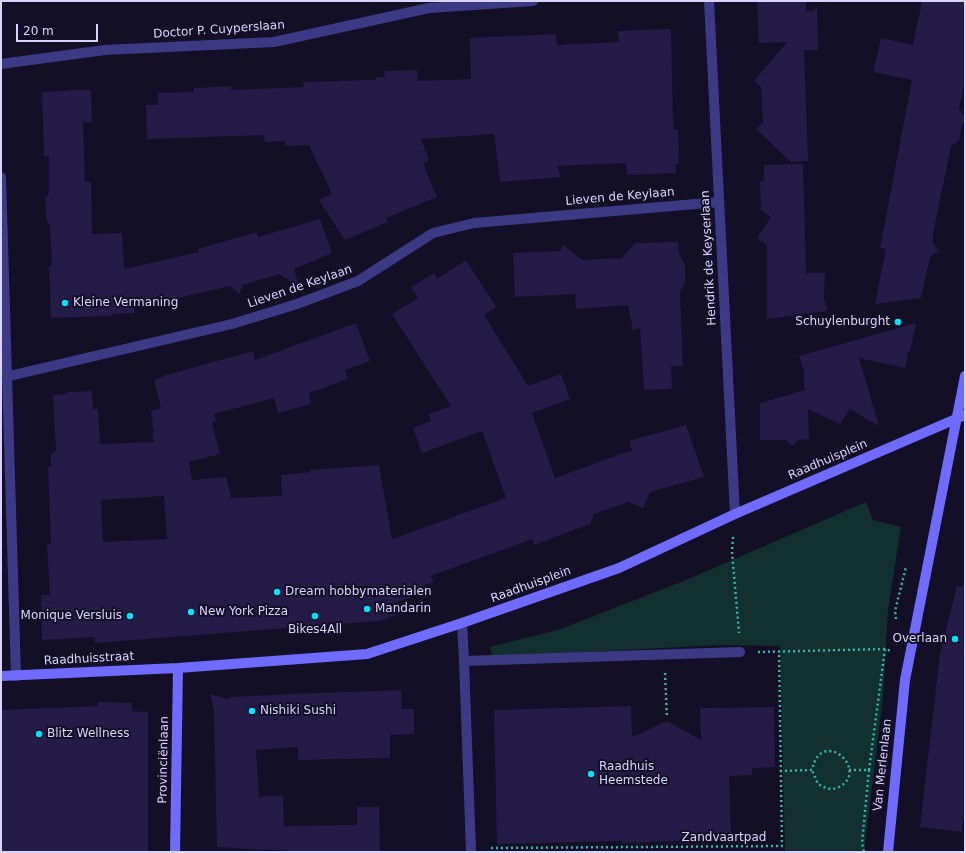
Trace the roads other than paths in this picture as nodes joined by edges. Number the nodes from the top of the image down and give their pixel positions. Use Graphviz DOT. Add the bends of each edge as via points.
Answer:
graph roads {
  1 [pos="533,1"];
  2 [pos="709,1"];
  3 [pos="1,64"];
  4 [pos="1,178"];
  5 [pos="719,202"];
  6 [pos="965,376"];
  7 [pos="4,378"];
  8 [pos="961,416"];
  9 [pos="735,514"];
  10 [pos="462,623"];
  11 [pos="740,652"];
  12 [pos="464,661"];
  13 [pos="178,668"];
  14 [pos="1,676"];
  15 [pos="16,676"];
  16 [pos="471,850"];
  17 [pos="175,852"];
  18 [pos="888,852"];
  1 -- 3 [label="street, Doctor P. Cuyperslaan" via="429,8 274,42 105,50"];
  2 -- 5 [label="street, Hendrik de Keyserlaan"];
  4 -- 7 [label="street"];
  5 -- 7 [label="street, Lieven de Keylaan" via="474,223 433,232 358,281 297,304 232,324"];
  5 -- 9 [label="street, Hendrik de Keyserlaan"];
  6 -- 8 [label="street"];
  7 -- 15 [label="street"];
  8 -- 9 [label="street, Raadhuisplein"];
  8 -- 18 [label="street, Van Merlenlaan" via="905,680"];
  9 -- 10 [label="street, Raadhuisplein" via="618,568"];
  10 -- 12 [label="street"];
  10 -- 13 [label="street, Raadhuisplein" via="367,654"];
  11 -- 12 [label="street"];
  12 -- 16 [label="street"];
  13 -- 15 [label="street, Raadhuisstraat"];
  13 -- 17 [label="street, Provinciënlaan"];
  14 -- 15 [label="street, Raadhuisstraat"];
}
